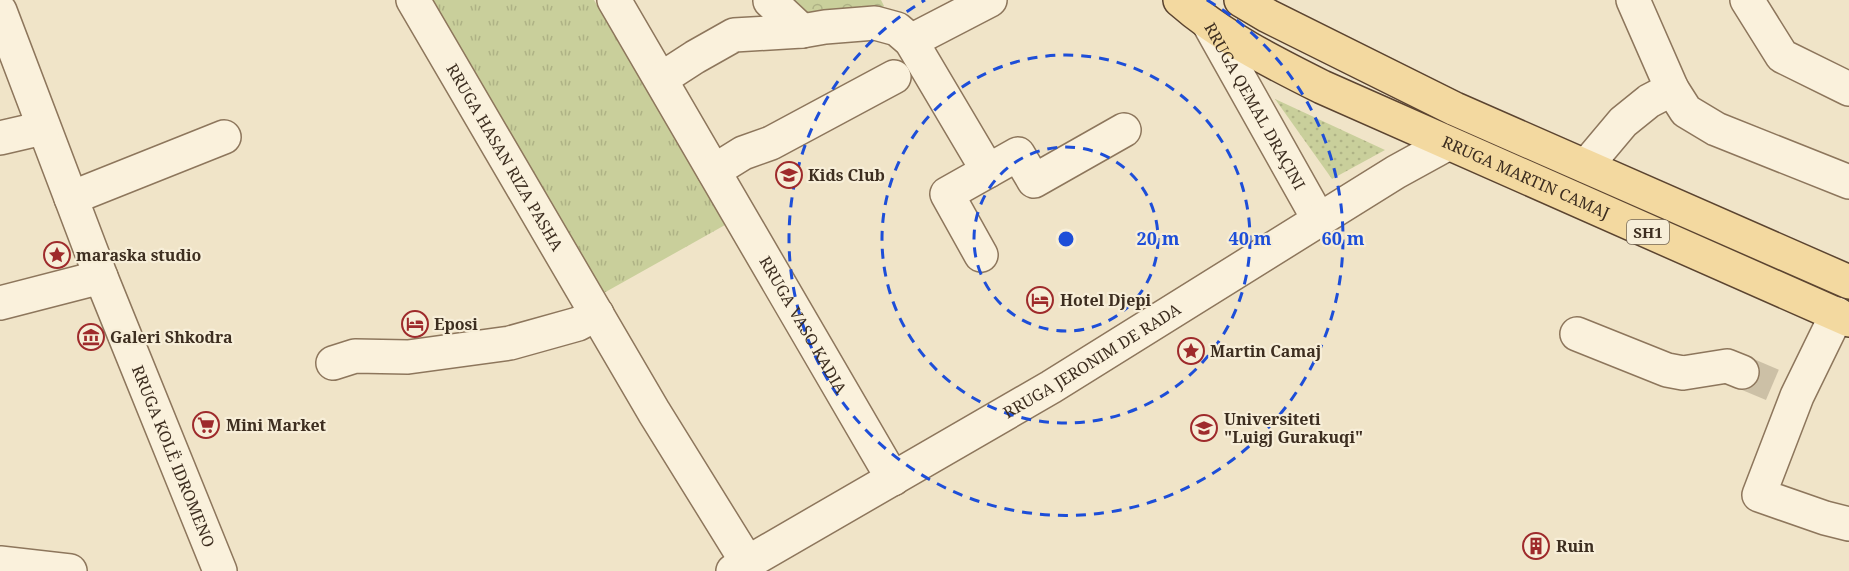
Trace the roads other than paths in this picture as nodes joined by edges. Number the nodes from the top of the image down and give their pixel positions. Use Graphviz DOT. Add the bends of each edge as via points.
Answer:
graph roads {
  1 [pos="413,0"];
  2 [pos="614,0"];
  3 [pos="990,0"];
  4 [pos="1180,0"];
  5 [pos="1241,0"];
  6 [pos="1633,0"];
  7 [pos="1747,0"];
  8 [pos="770,1"];
  9 [pos="0,11"];
  10 [pos="1209,24"];
  11 [pos="802,32"];
  12 [pos="911,41"];
  13 [pos="894,77"];
  14 [pos="661,79"];
  15 [pos="1672,89"];
  16 [pos="1849,89"];
  17 [pos="43,128"];
  18 [pos="1124,130"];
  19 [pos="224,137"];
  20 [pos="0,138"];
  21 [pos="1447,144"];
  22 [pos="1586,166"];
  23 [pos="714,171"];
  24 [pos="988,171"];
  25 [pos="1849,182"];
  26 [pos="71,198"];
  27 [pos="1319,220"];
  28 [pos="981,255"];
  29 [pos="101,277"];
  30 [pos="1849,282"];
  31 [pos="0,303"];
  32 [pos="597,315"];
  33 [pos="1843,317"];
  34 [pos="1577,334"];
  35 [pos="333,363"];
  36 [pos="1742,372"];
  37 [pos="893,479"];
  38 [pos="1849,524"];
  39 [pos="0,563"];
  40 [pos="740,567"];
  41 [pos="70,571"];
  42 [pos="220,571"];
  1 -- 32 [label="street, RRUGA HASAN RIZA PASHA"];
  2 -- 14 [label="street, RRUGA VASO KADIA"];
  3 -- 12 [label="street"];
  4 -- 10 [label="main road, RRUGA QEMAL DRAÇINI / SH1"];
  5 -- 22 [label="main road, RRUGA MARTIN CAMAJ / SH1" via="1455,109"];
  6 -- 15 [label="street"];
  7 -- 16 [label="street" via="1782,56"];
  8 -- 11 [label="street"];
  9 -- 17 [label="street, RRUGA KOLË IDROMENO"];
  10 -- 21 [label="main road, RRUGA MARTIN CAMAJ / SH1" via="1283,68"];
  10 -- 27 [label="street, RRUGA QEMAL DRAÇINI"];
  11 -- 12 [label="street" via="875,23 897,29"];
  11 -- 14 [label="street" via="734,35"];
  12 -- 24 [label="street"];
  13 -- 23 [label="street"];
  14 -- 23 [label="street, RRUGA VASO KADIA"];
  15 -- 22 [label="street" via="1623,122"];
  15 -- 25 [label="street" via="1686,111 1716,129"];
  17 -- 20 [label="street"];
  17 -- 26 [label="street, RRUGA KOLË IDROMENO"];
  18 -- 24 [label="street" via="1034,181 1018,154"];
  19 -- 26 [label="street"];
  21 -- 27 [label="street, RRUGA JERONIM DE RADA"];
  21 -- 33 [label="main road, RRUGA MARTIN CAMAJ / SH1"];
  22 -- 30 [label="main road, RRUGA MARTIN CAMAJ / SH1"];
  23 -- 37 [label="street, RRUGA VASO KADIA"];
  24 -- 28 [label="street" via="947,194"];
  26 -- 29 [label="street, RRUGA KOLË IDROMENO"];
  27 -- 37 [label="street, RRUGA JERONIM DE RADA" via="1051,387"];
  29 -- 31 [label="street"];
  29 -- 42 [label="street, RRUGA KOLË IDROMENO"];
  32 -- 35 [label="street" via="510,343 408,357 355,356"];
  32 -- 40 [label="street, RRUGA HASAN RIZA PASHA"];
  33 -- 38 [label="street" via="1786,391 1759,495"];
  34 -- 36 [label="street" via="1667,370 1683,373 1727,366"];
  37 -- 40 [label="street, RRUGA JERONIM DE RADA"];
  39 -- 41 [label="street"];
}
